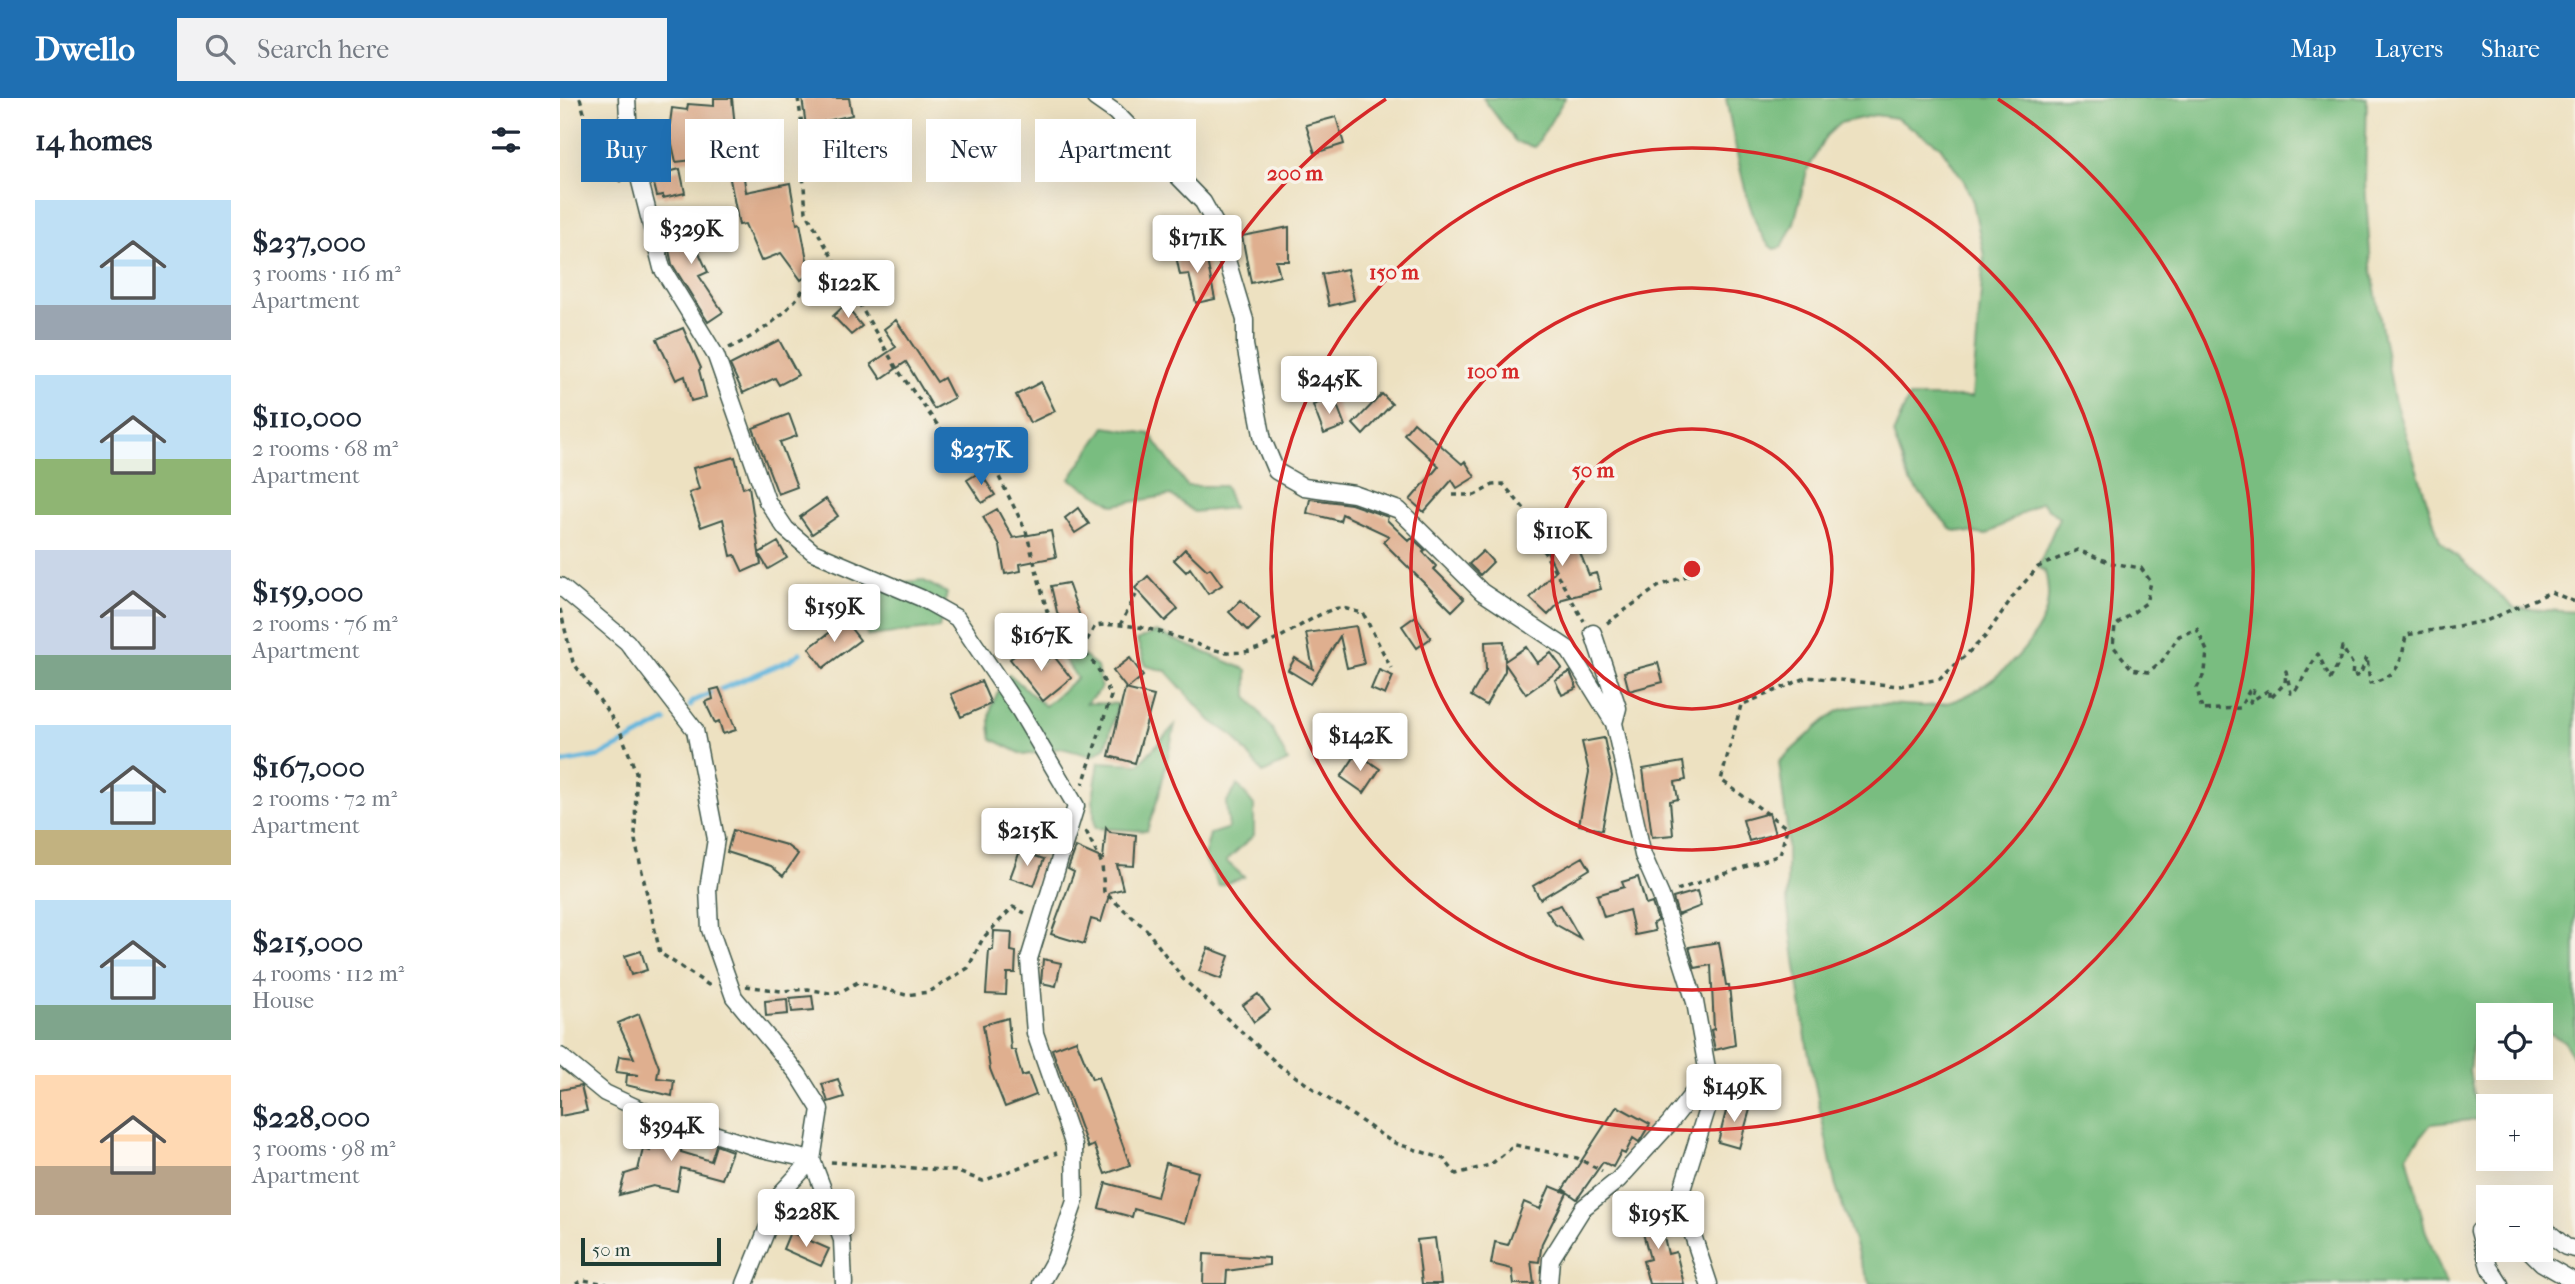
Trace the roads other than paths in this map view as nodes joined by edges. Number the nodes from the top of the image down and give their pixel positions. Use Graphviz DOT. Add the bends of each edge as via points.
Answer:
graph roads {
  1 [pos="627,98"];
  2 [pos="1095,98"];
  3 [pos="560,586"];
  4 [pos="1593,633"];
  5 [pos="1614,723"];
  6 [pos="560,1056"];
  7 [pos="1708,1074"];
  8 [pos="812,1160"];
  9 [pos="2553,1236"];
  10 [pos="2575,1249"];
  11 [pos="2488,1262"];
  12 [pos="2541,1262"];
  13 [pos="2575,1282"];
  14 [pos="1707,1283"];
  15 [pos="745,1284"];
  16 [pos="844,1284"];
  17 [pos="1041,1284"];
  18 [pos="1549,1284"];
  19 [pos="2500,1284"];
  1 -- 17 [label="street" via="629,138 662,268 716,356 767,501 786,528 813,552 957,618 1076,806 1029,959 1035,1033 1074,1146 1075,1201"];
  2 -- 5 [label="street" via="1115,112 1203,202 1217,227 1245,320 1245,345 1263,440 1276,471 1304,487 1354,494 1399,510 1482,592 1568,649"];
  3 -- 8 [label="street" via="627,642 695,730 716,839 708,889 710,929 734,997 799,1074 820,1109"];
  4 -- 5 [label="street" via="1618,708"];
  5 -- 7 [label="street" via="1643,855 1695,1002"];
  6 -- 8 [label="street" via="605,1093 646,1112"];
  7 -- 14 [label="street" via="1708,1105 1680,1196"];
  7 -- 18 [label="street" via="1618,1180 1583,1208 1551,1259"];
  8 -- 15 [label="street" via="782,1192"];
  8 -- 16 [label="street" via="842,1240"];
  9 -- 10 [label="street"];
  11 -- 19 [label="street"];
  12 -- 13 [label="street"];
}
